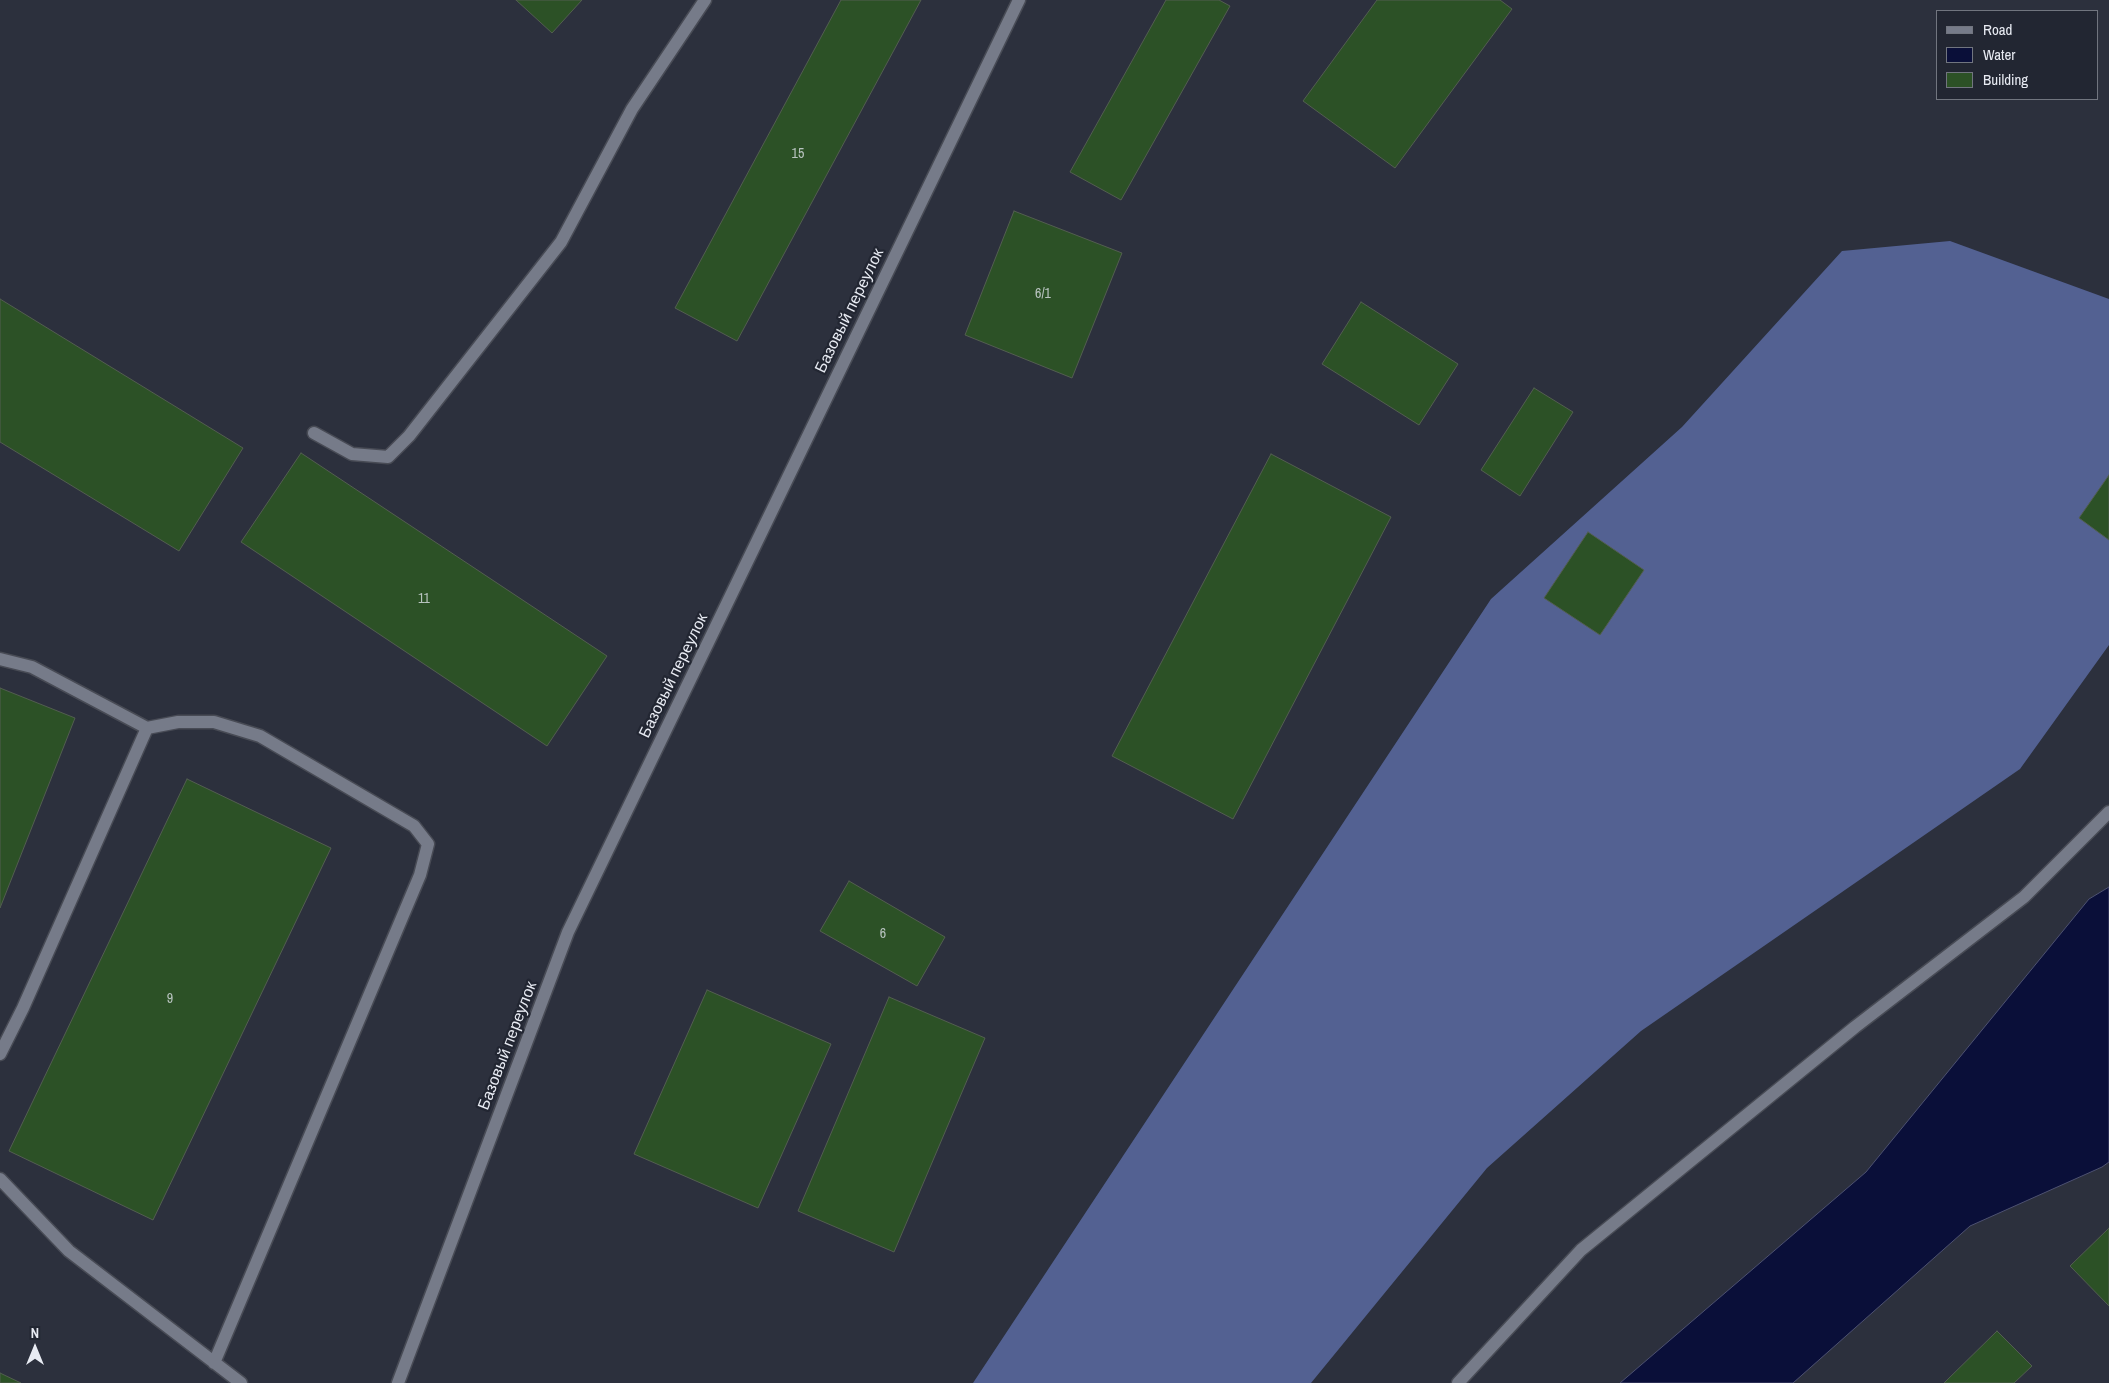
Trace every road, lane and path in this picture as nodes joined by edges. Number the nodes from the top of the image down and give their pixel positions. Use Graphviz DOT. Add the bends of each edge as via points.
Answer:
graph roads {
  1 [pos="705,0"];
  2 [pos="1019,0"];
  3 [pos="314,432"];
  4 [pos="0,659"];
  5 [pos="146,728"];
  6 [pos="2109,812"];
  7 [pos="0,1054"];
  8 [pos="0,1179"];
  9 [pos="214,1362"];
  10 [pos="241,1383"];
  11 [pos="398,1383"];
  12 [pos="1458,1383"];
  1 -- 3 [label="street" via="632,109 562,242 409,436 388,457 352,454"];
  2 -- 11 [label="street, Базовый переулок" via="568,932"];
  4 -- 5 [label="street" via="32,666"];
  5 -- 7 [label="street"];
  5 -- 9 [label="street" via="178,722 214,722 260,736 414,826 428,844 420,875"];
  6 -- 12 [label="street" via="2024,897 1855,1027 1581,1250"];
  8 -- 9 [label="street" via="69,1251"];
  9 -- 10 [label="street"];
}
